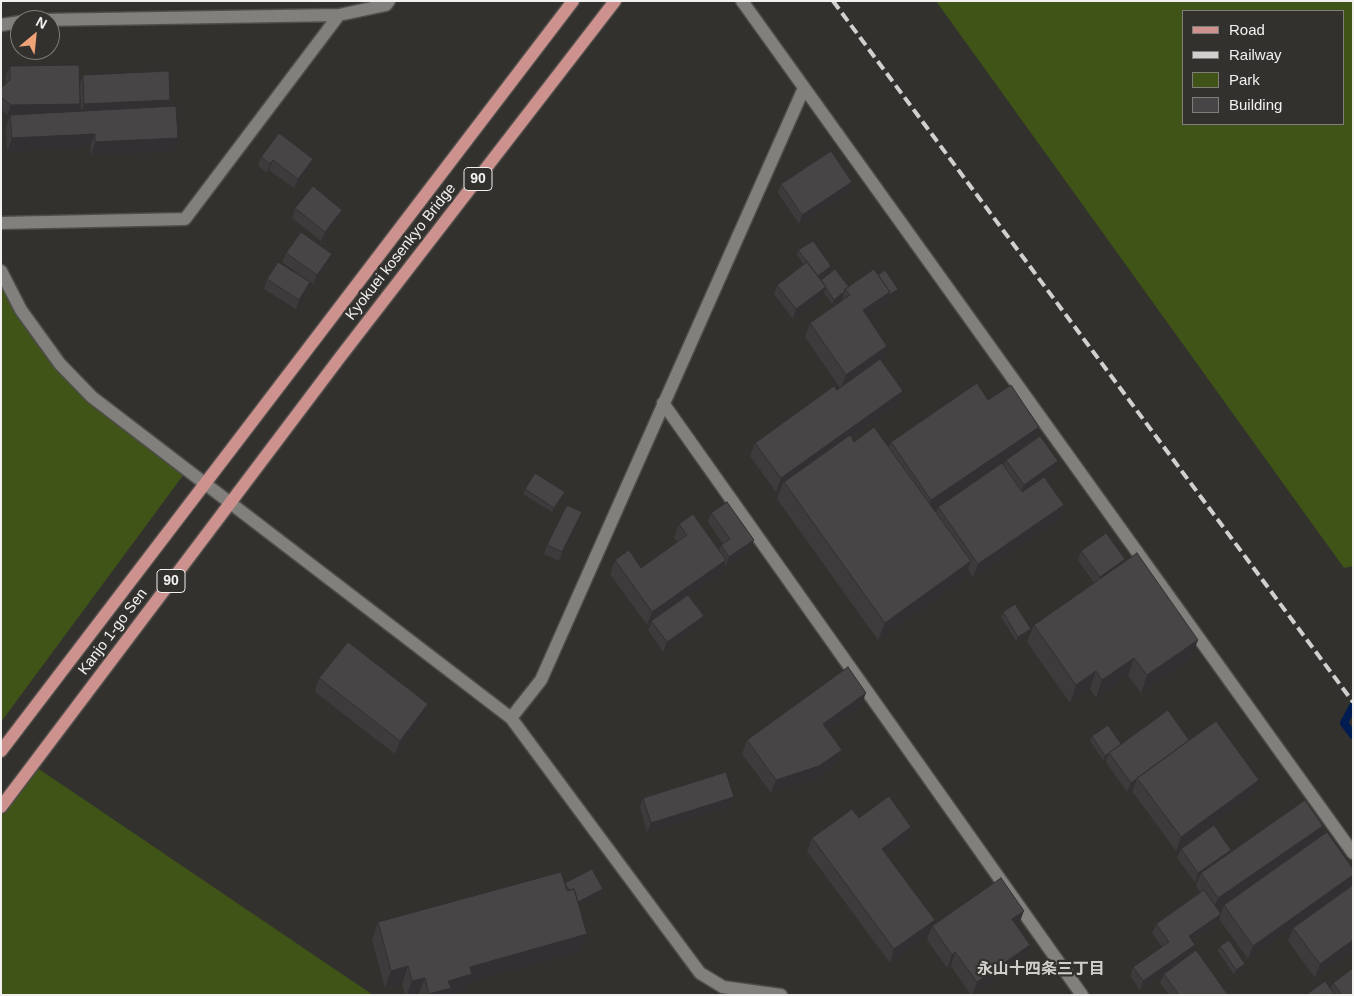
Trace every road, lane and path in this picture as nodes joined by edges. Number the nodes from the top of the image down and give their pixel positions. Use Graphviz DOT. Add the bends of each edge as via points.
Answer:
graph roads {
  1 [pos="389,1"];
  2 [pos="573,1"];
  3 [pos="615,1"];
  4 [pos="742,1"];
  5 [pos="339,15"];
  6 [pos="60,20"];
  7 [pos="804,88"];
  8 [pos="1,223"];
  9 [pos="1,271"];
  10 [pos="321,332"];
  11 [pos="341,356"];
  12 [pos="663,403"];
  13 [pos="206,483"];
  14 [pos="231,502"];
  15 [pos="512,718"];
  16 [pos="1,751"];
  17 [pos="1,807"];
  18 [pos="1353,853"];
  19 [pos="781,995"];
  20 [pos="1082,995"];
  1 -- 5 [label="street" via="386,5"];
  2 -- 10 [label="main road, Kyokuei kosenkyo Bridge / 90"];
  3 -- 11 [label="main road, Kyokuei kosenkyo Bridge / 90"];
  4 -- 7 [label="street"];
  5 -- 6 [label="street"];
  5 -- 8 [label="street" via="185,219"];
  7 -- 12 [label="street"];
  7 -- 18 [label="street"];
  9 -- 13 [label="street" via="22,310 54,356 92,397"];
  10 -- 13 [label="main road, Kanjo 1-go Sen / 90"];
  11 -- 14 [label="main road, Kanjo 1-go Sen / 90"];
  12 -- 15 [label="street" via="541,680"];
  12 -- 20 [label="street"];
  13 -- 14 [label="street"];
  13 -- 16 [label="main road, Kanjo 1-go Sen / 90"];
  14 -- 15 [label="street"];
  14 -- 17 [label="main road, Kanjo 1-go Sen / 90"];
  15 -- 19 [label="street" via="700,973 723,987"];
}
